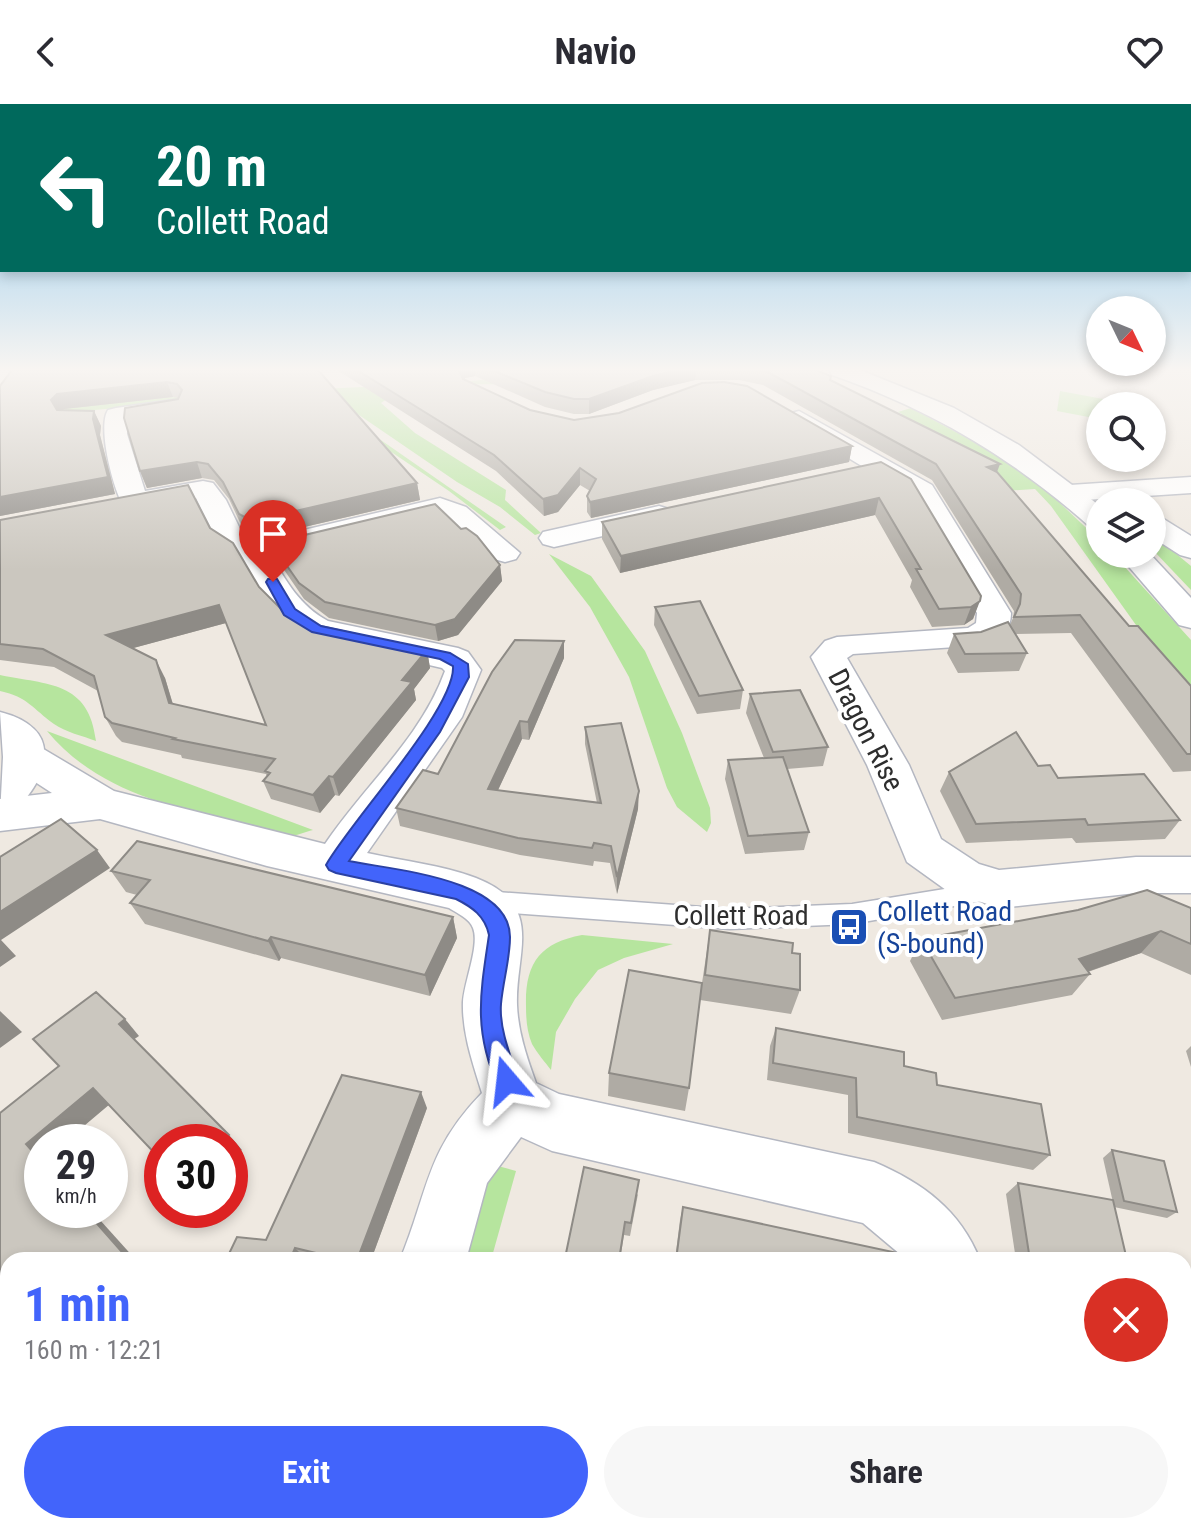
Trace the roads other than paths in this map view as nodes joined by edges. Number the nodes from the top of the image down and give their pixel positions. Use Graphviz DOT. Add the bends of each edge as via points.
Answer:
graph roads {
  1 [pos="116,437"];
  2 [pos="830,437"];
  3 [pos="988,437"];
  4 [pos="880,466"];
  5 [pos="840,475"];
  6 [pos="1191,485"];
  7 [pos="1166,488"];
  8 [pos="1070,493"];
  9 [pos="1086,494"];
  10 [pos="134,501"];
  11 [pos="105,507"];
  12 [pos="689,508"];
  13 [pos="1086,508"];
  14 [pos="1166,533"];
  15 [pos="554,538"];
  16 [pos="1191,549"];
  17 [pos="253,552"];
  18 [pos="505,553"];
  19 [pos="1146,568"];
  20 [pos="1191,618"];
  21 [pos="0,725"];
  22 [pos="26,757"];
  23 [pos="0,801"];
  24 [pos="100,803"];
  25 [pos="0,815"];
  26 [pos="336,865"];
  27 [pos="1191,875"];
  28 [pos="999,889"];
  29 [pos="480,902"];
  30 [pos="514,1102"];
  31 [pos="437,1252"];
  32 [pos="942,1252"];
  1 -- 10 [label="street"];
  2 -- 4 [label="street, Dragon Rise"];
  3 -- 8 [label="street"];
  4 -- 5 [label="street"];
  4 -- 28 [label="street, Dragon Rise" via="922,491 995,621 991,630 973,638 842,646 829,661 888,765 923,850 963,877"];
  6 -- 7 [label="street"];
  8 -- 9 [label="street"];
  8 -- 13 [label="street"];
  10 -- 11 [label="street"];
  10 -- 17 [label="street" via="203,489 230,538"];
  12 -- 15 [label="street" via="647,507"];
  14 -- 16 [label="street"];
  17 -- 18 [label="street" via="434,497"];
  17 -- 26 [label="street" via="289,612 304,623 445,656 463,670 432,732"];
  19 -- 20 [label="street"];
  21 -- 22 [label="street" via="21,739"];
  22 -- 23 [label="street" via="20,776"];
  22 -- 24 [label="street, Collett Road"];
  24 -- 25 [label="street, Collett Road"];
  24 -- 26 [label="street, Collett Road"];
  26 -- 29 [label="street, Collett Road" via="460,892"];
  27 -- 28 [label="street, Collett Road"];
  28 -- 29 [label="lane, Collett Road" via="852,914 730,919"];
  29 -- 30 [label="street" via="497,922 500,935 490,1007"];
  30 -- 31 [label="street" via="462,1167"];
  30 -- 32 [label="street" via="552,1122 874,1194 905,1211"];
}
